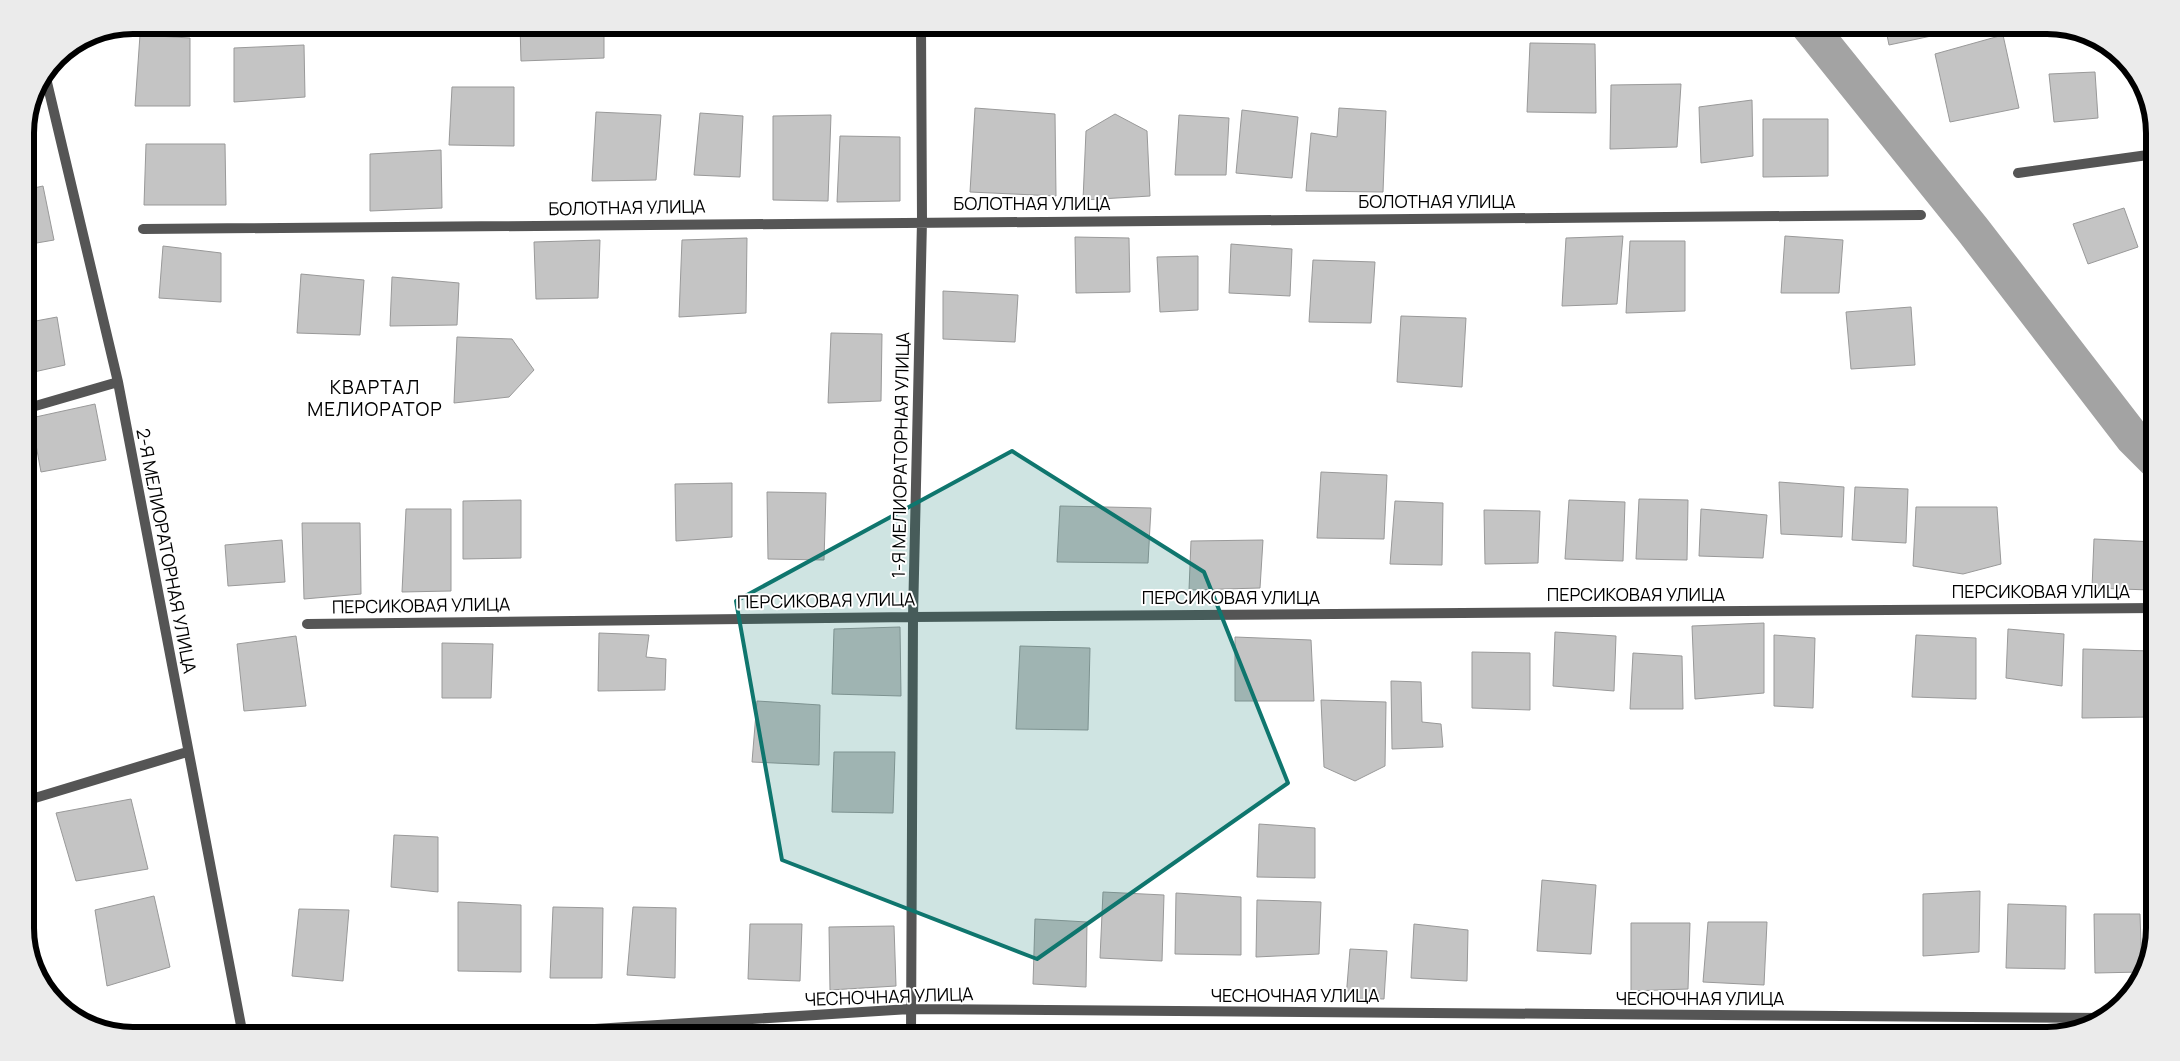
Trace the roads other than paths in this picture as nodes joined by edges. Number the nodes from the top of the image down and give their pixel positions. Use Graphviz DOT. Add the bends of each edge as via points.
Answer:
graph roads {
  1 [pos="921,34"];
  2 [pos="47,83"];
  3 [pos="2146,155"];
  4 [pos="2018,173"];
  5 [pos="1921,215"];
  6 [pos="922,221"];
  7 [pos="143,229"];
  8 [pos="118,382"];
  9 [pos="34,406"];
  10 [pos="2146,608"];
  11 [pos="913,617"];
  12 [pos="307,624"];
  13 [pos="187,752"];
  14 [pos="34,798"];
  15 [pos="910,1009"];
  16 [pos="2089,1018"];
  17 [pos="241,1027"];
  18 [pos="626,1027"];
  19 [pos="911,1027"];
  1 -- 6 [label="street, 1-Я МЕЛИОРАТОРНАЯ УЛИЦА"];
  2 -- 8 [label="street, 2-Я МЕЛИОРАТОРНАЯ УЛИЦА"];
  3 -- 4 [label="street"];
  5 -- 6 [label="street, БОЛОТНАЯ УЛИЦА"];
  6 -- 7 [label="street, БОЛОТНАЯ УЛИЦА"];
  6 -- 11 [label="street, 1-Я МЕЛИОРАТОРНАЯ УЛИЦА"];
  8 -- 9 [label="street"];
  8 -- 13 [label="street, 2-Я МЕЛИОРАТОРНАЯ УЛИЦА"];
  10 -- 11 [label="street, ПЕРСИКОВАЯ УЛИЦА"];
  11 -- 12 [label="street, ПЕРСИКОВАЯ УЛИЦА"];
  11 -- 15 [label="street, 1-Я МЕЛИОРАТОРНАЯ УЛИЦА"];
  13 -- 14 [label="street"];
  13 -- 17 [label="street, 2-Я МЕЛИОРАТОРНАЯ УЛИЦА"];
  15 -- 16 [label="street, ЧЕСНОЧНАЯ УЛИЦА"];
  15 -- 18 [label="street, ЧЕСНОЧНАЯ УЛИЦА"];
  15 -- 19 [label="street, 1-Я МЕЛИОРАТОРНАЯ УЛИЦА"];
}
